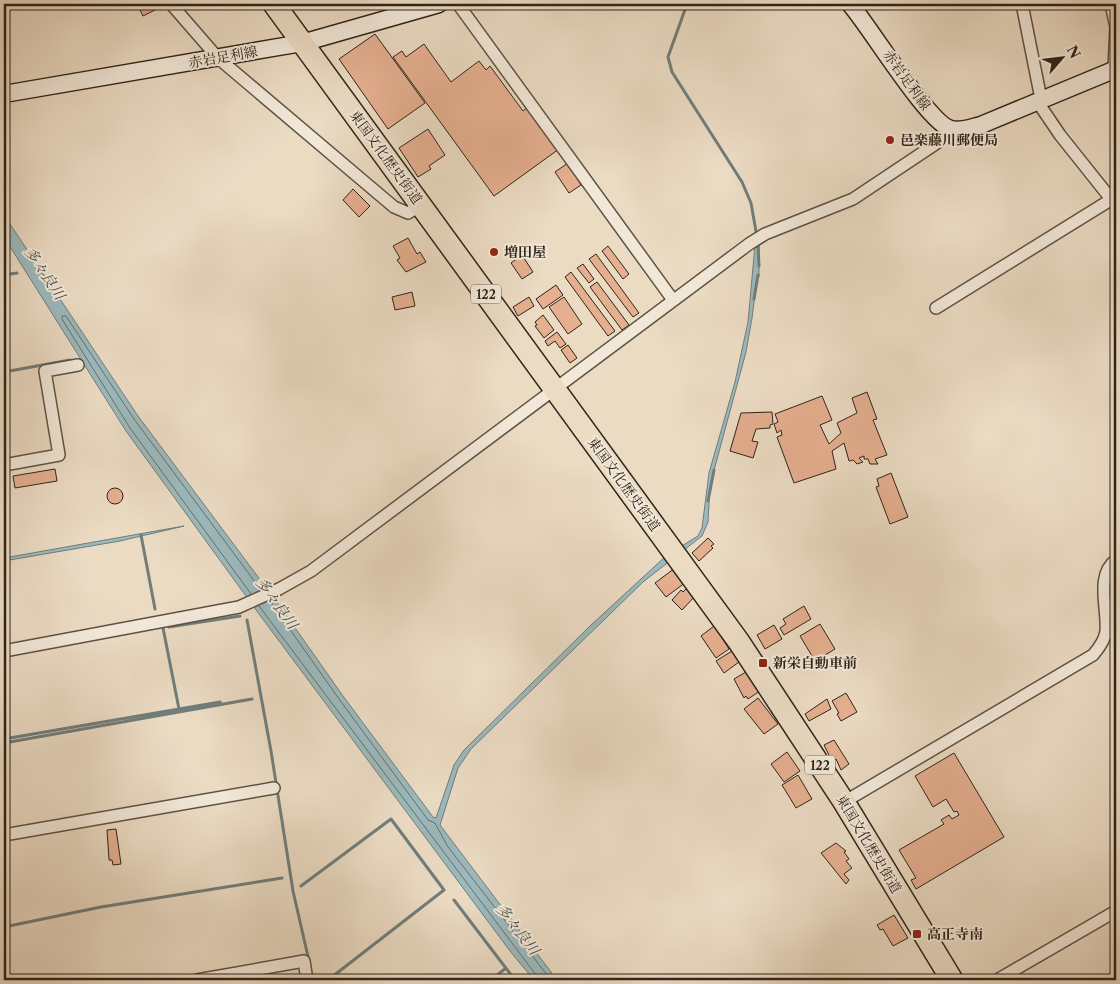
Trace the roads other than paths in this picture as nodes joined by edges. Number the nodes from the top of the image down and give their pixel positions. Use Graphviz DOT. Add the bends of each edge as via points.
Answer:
graph roads {
  1 [pos="170,4"];
  2 [pos="274,4"];
  3 [pos="439,4"];
  4 [pos="458,4"];
  5 [pos="850,4"];
  6 [pos="1022,4"];
  7 [pos="1111,4"];
  8 [pos="302,43"];
  9 [pos="218,58"];
  10 [pos="1115,69"];
  11 [pos="4,94"];
  12 [pos="1039,100"];
  13 [pos="950,129"];
  14 [pos="1114,202"];
  15 [pos="421,205"];
  16 [pos="673,300"];
  17 [pos="936,308"];
  18 [pos="78,365"];
  19 [pos="555,388"];
  20 [pos="4,465"];
  21 [pos="1116,560"];
  22 [pos="4,651"];
  23 [pos="274,788"];
  24 [pos="844,802"];
  25 [pos="4,835"];
  26 [pos="1116,911"];
  27 [pos="197,980"];
  28 [pos="307,980"];
  29 [pos="952,980"];
  30 [pos="997,980"];
  1 -- 9 [label="street"];
  2 -- 8 [label="highway, 東国文化歴史街道 / 122"];
  3 -- 8 [label="main road, 赤岩足利線"];
  4 -- 16 [label="street"];
  5 -- 13 [label="main road, 赤岩足利線" via="929,112"];
  6 -- 12 [label="street"];
  7 -- 10 [label="street" via="1116,27"];
  8 -- 9 [label="main road, 赤岩足利線"];
  8 -- 15 [label="highway, 東国文化歴史街道 / 122"];
  9 -- 11 [label="main road, 赤岩足利線"];
  9 -- 15 [label="street" via="394,207 408,213"];
  10 -- 12 [label="main road"];
  12 -- 13 [label="main road" via="982,124"];
  12 -- 14 [label="street" via="1060,135"];
  13 -- 16 [label="street" via="946,137 853,199 765,234"];
  14 -- 17 [label="street"];
  15 -- 19 [label="highway, 東国文化歴史街道 / 122"];
  16 -- 19 [label="street"];
  18 -- 20 [label="street" via="45,371 59,455"];
  19 -- 22 [label="street" via="311,571 280,589 249,603 211,613"];
  19 -- 24 [label="highway, 東国文化歴史街道 / 122" via="752,661"];
  21 -- 24 [label="street" via="1110,564 1106,577 1106,632 1101,646 1093,655"];
  23 -- 25 [label="street"];
  24 -- 29 [label="highway, 東国文化歴史街道 / 122"];
  26 -- 30 [label="street"];
  27 -- 28 [label="street" via="304,962"];
}
